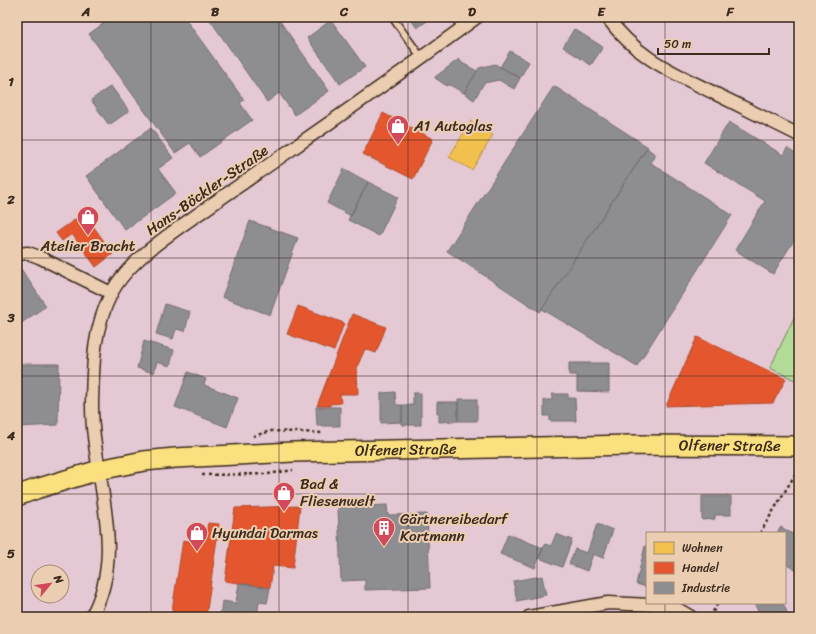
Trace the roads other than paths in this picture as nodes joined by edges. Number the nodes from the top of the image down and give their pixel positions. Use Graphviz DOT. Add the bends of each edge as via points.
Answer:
graph roads {
  1 [pos="392,17"];
  2 [pos="454,17"];
  3 [pos="476,17"];
  4 [pos="607,17"];
  5 [pos="462,28"];
  6 [pos="421,57"];
  7 [pos="799,135"];
  8 [pos="17,254"];
  9 [pos="111,293"];
  10 [pos="799,446"];
  11 [pos="99,470"];
  12 [pos="17,496"];
  13 [pos="90,617"];
  14 [pos="528,617"];
  15 [pos="691,617"];
  1 -- 6 [label="lane"];
  2 -- 5 [label="lane"];
  3 -- 5 [label="street, Hans-Böckler-Straße"];
  4 -- 7 [label="street" via="634,47 658,65"];
  5 -- 6 [label="street, Hans-Böckler-Straße"];
  6 -- 9 [label="street, Hans-Böckler-Straße" via="172,232 127,272"];
  8 -- 9 [label="street" via="28,253 39,257"];
  9 -- 11 [label="street, Hans-Böckler-Straße" via="99,322 93,357 92,408"];
  10 -- 11 [label="main road, Olfener Straße" via="270,452 174,458"];
  11 -- 12 [label="main road, Olfener Straße"];
  11 -- 13 [label="street, Hans-Böckler-Straße" via="105,505 108,560 104,584 96,608"];
  14 -- 15 [label="street" via="608,603 672,606"];
}
